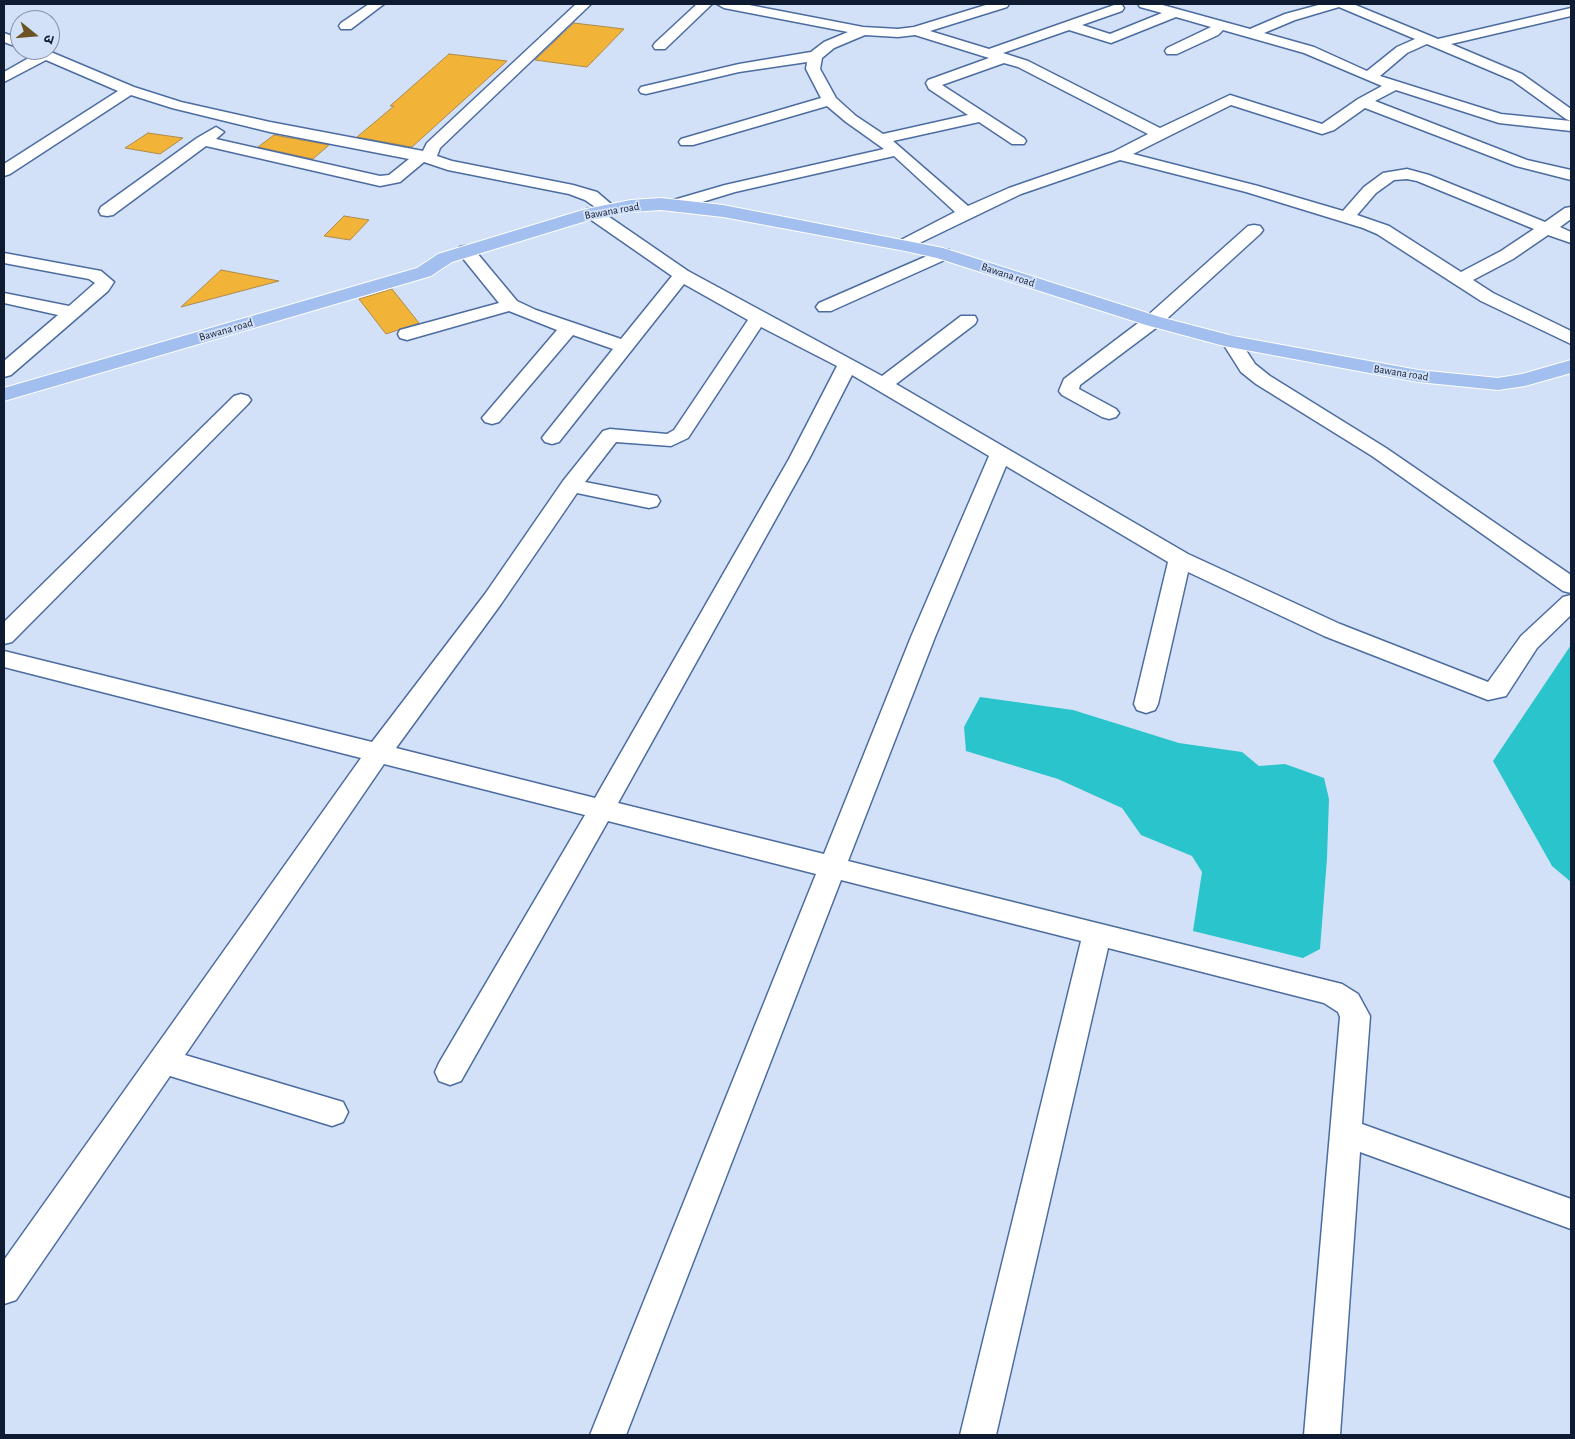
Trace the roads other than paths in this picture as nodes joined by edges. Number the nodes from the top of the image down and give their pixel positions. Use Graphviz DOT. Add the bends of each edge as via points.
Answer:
graph roads {
  1 [pos="377,4"];
  2 [pos="584,4"];
  3 [pos="705,4"];
  4 [pos="724,4"];
  5 [pos="1002,4"];
  6 [pos="1134,4"];
  7 [pos="1145,4"];
  8 [pos="1336,4"];
  9 [pos="1342,4"];
  10 [pos="1111,6"];
  11 [pos="1176,12"];
  12 [pos="1570,14"];
  13 [pos="1222,24"];
  14 [pos="346,26"];
  15 [pos="1071,26"];
  16 [pos="864,31"];
  17 [pos="916,32"];
  18 [pos="1252,33"];
  19 [pos="1433,41"];
  20 [pos="660,46"];
  21 [pos="1172,51"];
  22 [pos="815,56"];
  23 [pos="996,56"];
  24 [pos="29,60"];
  25 [pos="59,60"];
  26 [pos="1369,77"];
  27 [pos="4,78"];
  28 [pos="1394,85"];
  29 [pos="129,90"];
  30 [pos="646,90"];
  31 [pos="1214,94"];
  32 [pos="830,100"];
  33 [pos="1230,100"];
  34 [pos="1363,102"];
  35 [pos="1571,116"];
  36 [pos="981,117"];
  37 [pos="234,119"];
  38 [pos="1571,126"];
  39 [pos="1160,134"];
  40 [pos="880,139"];
  41 [pos="203,141"];
  42 [pos="1018,141"];
  43 [pos="686,142"];
  44 [pos="897,151"];
  45 [pos="1119,155"];
  46 [pos="425,157"];
  47 [pos="4,171"];
  48 [pos="1571,175"];
  49 [pos="676,205"];
  50 [pos="108,211"];
  51 [pos="602,211"];
  52 [pos="1571,212"];
  53 [pos="966,213"];
  54 [pos="1347,216"];
  55 [pos="1548,228"];
  56 [pos="1254,230"];
  57 [pos="1571,238"];
  58 [pos="904,246"];
  59 [pos="466,251"];
  60 [pos="943,254"];
  61 [pos="4,258"];
  62 [pos="682,275"];
  63 [pos="1461,279"];
  64 [pos="4,298"];
  65 [pos="512,305"];
  66 [pos="825,307"];
  67 [pos="71,312"];
  68 [pos="758,318"];
  69 [pos="968,320"];
  70 [pos="1153,321"];
  71 [pos="569,328"];
  72 [pos="407,334"];
  73 [pos="175,336"];
  74 [pos="1571,338"];
  75 [pos="1231,342"];
  76 [pos="624,347"];
  77 [pos="848,364"];
  78 [pos="1570,368"];
  79 [pos="4,371"];
  80 [pos="4,377"];
  81 [pos="883,384"];
  82 [pos="4,395"];
  83 [pos="241,400"];
  84 [pos="1109,413"];
  85 [pos="492,418"];
  86 [pos="552,438"];
  87 [pos="1000,455"];
  88 [pos="571,486"];
  89 [pos="650,501"];
  90 [pos="1180,559"];
  91 [pos="1571,586"];
  92 [pos="1571,602"];
  93 [pos="4,636"];
  94 [pos="4,659"];
  95 [pos="1146,704"];
  96 [pos="379,752"];
  97 [pos="602,809"];
  98 [pos="833,869"];
  99 [pos="1097,934"];
  100 [pos="162,1061"];
  101 [pos="450,1072"];
  102 [pos="332,1112"];
  103 [pos="1345,1132"];
  104 [pos="1571,1214"];
  105 [pos="4,1288"];
  106 [pos="608,1435"];
  107 [pos="978,1435"];
  108 [pos="1322,1435"];
  1 -- 14 [label="street"];
  2 -- 46 [label="street"];
  3 -- 20 [label="street"];
  4 -- 16 [label="street"];
  5 -- 17 [label="street"];
  6 -- 10 [label="street"];
  7 -- 11 [label="street"];
  8 -- 18 [label="street" via="1305,12"];
  9 -- 19 [label="street"];
  10 -- 15 [label="street"];
  11 -- 13 [label="street"];
  11 -- 15 [label="street" via="1111,39"];
  12 -- 19 [label="street"];
  13 -- 18 [label="street"];
  13 -- 21 [label="street" via="1213,32"];
  15 -- 23 [label="street"];
  16 -- 17 [label="street"];
  16 -- 22 [label="street" via="829,45"];
  17 -- 23 [label="street"];
  18 -- 26 [label="street" via="1309,50"];
  19 -- 26 [label="street" via="1402,50"];
  19 -- 35 [label="street" via="1517,77"];
  22 -- 30 [label="street" via="740,68"];
  22 -- 32 [label="street" via="814,69"];
  23 -- 36 [label="street" via="933,83"];
  23 -- 39 [label="street" via="1041,72"];
  24 -- 27 [label="street"];
  25 -- 29 [label="street"];
  26 -- 28 [label="street"];
  28 -- 34 [label="street"];
  28 -- 38 [label="street" via="1499,118"];
  29 -- 37 [label="street"];
  29 -- 47 [label="street"];
  31 -- 33 [label="street"];
  32 -- 40 [label="street"];
  32 -- 43 [label="street"];
  33 -- 34 [label="street" via="1322,129"];
  33 -- 39 [label="street"];
  34 -- 48 [label="street" via="1522,163"];
  36 -- 40 [label="street"];
  36 -- 42 [label="street"];
  37 -- 41 [label="street"];
  37 -- 46 [label="street"];
  39 -- 45 [label="street"];
  40 -- 44 [label="street"];
  41 -- 46 [label="street" via="380,181 394,179"];
  41 -- 50 [label="street"];
  44 -- 49 [label="street" via="731,188"];
  44 -- 53 [label="street"];
  45 -- 53 [label="street" via="1024,188"];
  45 -- 54 [label="street"];
  46 -- 51 [label="street" via="448,165 573,190 591,196"];
  49 -- 51 [label="main road, Bawana road" via="632,206"];
  49 -- 58 [label="main road, Bawana road"];
  51 -- 59 [label="main road, Bawana road"];
  51 -- 62 [label="street"];
  52 -- 55 [label="street"];
  53 -- 58 [label="street"];
  54 -- 55 [label="street" via="1370,190 1393,174 1401,174 1423,178"];
  54 -- 63 [label="street" via="1383,230"];
  55 -- 57 [label="street"];
  55 -- 63 [label="street" via="1507,255"];
  56 -- 70 [label="street"];
  58 -- 60 [label="main road, Bawana road"];
  59 -- 65 [label="street"];
  59 -- 73 [label="main road, Bawana road" via="445,258 424,272"];
  60 -- 66 [label="street"];
  60 -- 70 [label="main road, Bawana road"];
  61 -- 67 [label="street" via="102,278 105,282 102,288"];
  62 -- 68 [label="street"];
  62 -- 76 [label="street"];
  63 -- 74 [label="street" via="1510,309"];
  64 -- 67 [label="street"];
  65 -- 71 [label="street"];
  65 -- 72 [label="street"];
  67 -- 79 [label="street"];
  68 -- 77 [label="street"];
  68 -- 88 [label="street" via="681,434 671,440 610,435"];
  69 -- 81 [label="street"];
  70 -- 75 [label="main road, Bawana road"];
  70 -- 84 [label="street" via="1068,387 1075,395"];
  71 -- 76 [label="street"];
  71 -- 85 [label="street"];
  73 -- 80 [label="main road, Bawana road"];
  73 -- 82 [label="main road, Bawana road"];
  75 -- 78 [label="main road, Bawana road" via="1457,381 1498,384"];
  75 -- 91 [label="street" via="1248,368 1263,380 1379,452"];
  76 -- 86 [label="street"];
  77 -- 81 [label="street"];
  77 -- 97 [label="street" via="799,459"];
  81 -- 87 [label="street"];
  83 -- 93 [label="street"];
  87 -- 90 [label="street"];
  87 -- 98 [label="street" via="923,637"];
  88 -- 89 [label="street"];
  88 -- 96 [label="street"];
  90 -- 92 [label="street" via="1332,630 1488,691 1497,690 1529,642"];
  90 -- 95 [label="street"];
  94 -- 96 [label="street"];
  96 -- 97 [label="street"];
  96 -- 100 [label="street"];
  97 -- 98 [label="street"];
  97 -- 101 [label="street"];
  98 -- 99 [label="street"];
  98 -- 106 [label="street"];
  99 -- 103 [label="street" via="1332,993 1348,1003 1355,1016"];
  99 -- 107 [label="street"];
  100 -- 102 [label="street"];
  100 -- 105 [label="street"];
  103 -- 104 [label="street"];
  103 -- 108 [label="street"];
}
